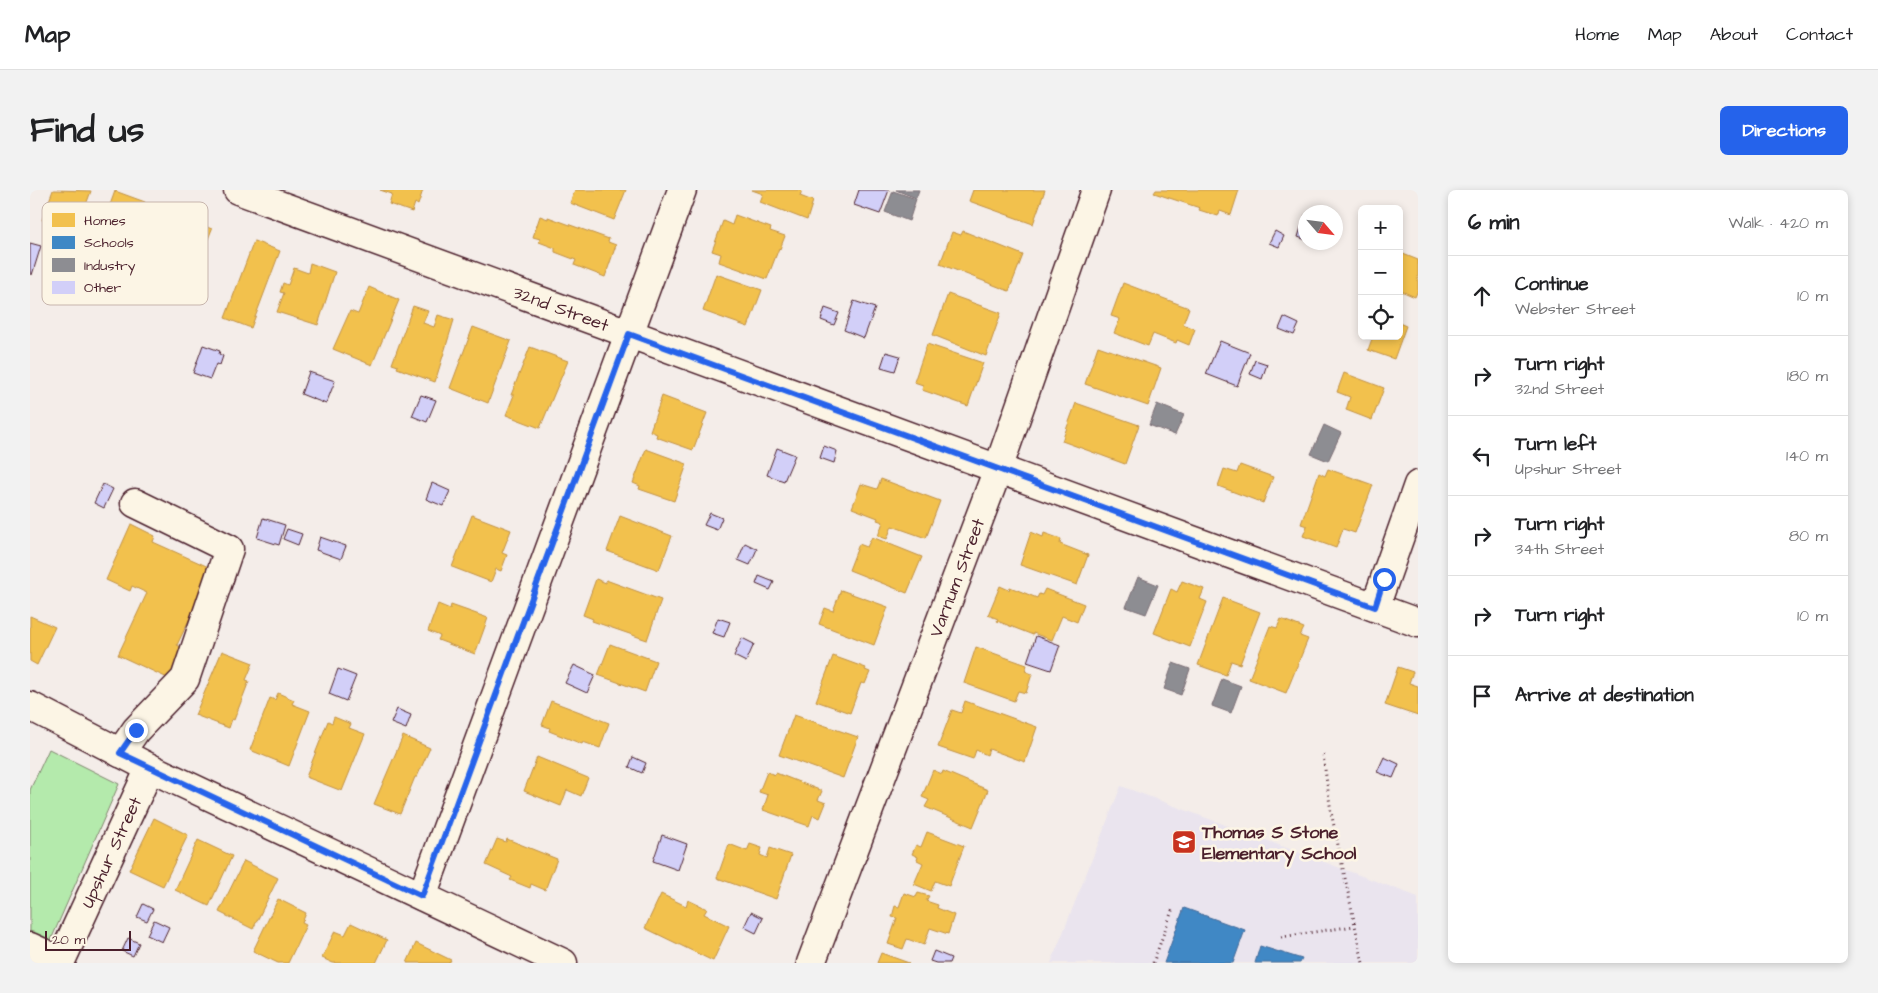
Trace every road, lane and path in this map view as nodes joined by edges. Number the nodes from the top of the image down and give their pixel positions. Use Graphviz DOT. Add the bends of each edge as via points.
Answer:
graph roads {
  1 [pos="238,190"];
  2 [pos="682,190"];
  3 [pos="1096,190"];
  4 [pos="629,334"];
  5 [pos="998,469"];
  6 [pos="1418,486"];
  7 [pos="135,503"];
  8 [pos="1375,607"];
  9 [pos="1418,623"];
  10 [pos="30,706"];
  11 [pos="120,753"];
  12 [pos="1323,755"];
  13 [pos="150,768"];
  14 [pos="422,896"];
  15 [pos="1173,908"];
  16 [pos="1354,926"];
  17 [pos="1280,937"];
  18 [pos="30,947"];
  19 [pos="61,962"];
  20 [pos="563,963"];
  21 [pos="811,963"];
  22 [pos="1154,963"];
  23 [pos="1363,963"];
  1 -- 4 [label="street, 32nd Street"];
  2 -- 4 [label="street"];
  3 -- 5 [label="street, Varnum Street"];
  4 -- 5 [label="street, 32nd Street"];
  4 -- 14 [label="street"];
  5 -- 8 [label="street, 32nd Street"];
  5 -- 21 [label="street, Varnum Street"];
  6 -- 8 [label="street"];
  7 -- 11 [label="street" via="229,549 185,679 136,730"];
  8 -- 9 [label="street, 32nd Street"];
  10 -- 11 [label="street"];
  11 -- 13 [label="street"];
  12 -- 16 [label="path"];
  13 -- 14 [label="street"];
  13 -- 19 [label="street, Upshur Street"];
  14 -- 20 [label="street"];
  15 -- 22 [label="path"];
  16 -- 17 [label="path"];
  16 -- 23 [label="path"];
  18 -- 19 [label="street"];
}
